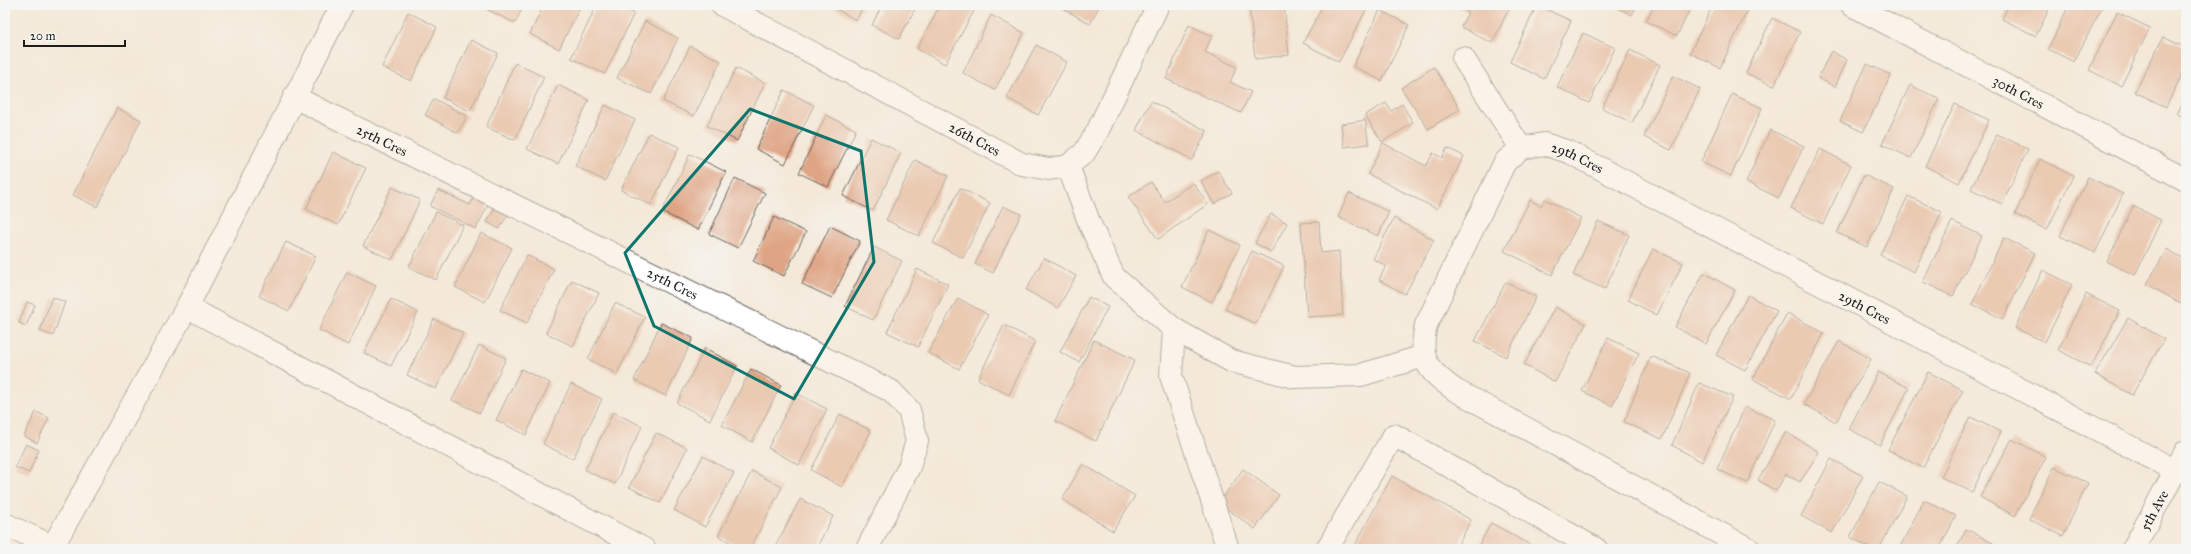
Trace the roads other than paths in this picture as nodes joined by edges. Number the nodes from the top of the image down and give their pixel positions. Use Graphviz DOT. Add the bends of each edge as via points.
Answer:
graph roads {
  1 [pos="342,5"];
  2 [pos="722,5"];
  3 [pos="1158,5"];
  4 [pos="1852,5"];
  5 [pos="1463,58"];
  6 [pos="294,97"];
  7 [pos="1521,148"];
  8 [pos="1068,166"];
  9 [pos="2186,180"];
  10 [pos="187,307"];
  11 [pos="1174,329"];
  12 [pos="1424,356"];
  13 [pos="2186,451"];
  14 [pos="2176,471"];
  15 [pos="5,524"];
  16 [pos="27,543"];
  17 [pos="55,548"];
  18 [pos="644,549"];
  19 [pos="866,549"];
  20 [pos="1228,549"];
  21 [pos="1327,549"];
  22 [pos="1596,549"];
  23 [pos="1749,549"];
  24 [pos="2133,549"];
  1 -- 6 [label="street"];
  2 -- 8 [label="street, 26th Cres" via="1022,164 1049,169"];
  3 -- 8 [label="street" via="1097,132 1084,153"];
  4 -- 9 [label="street, 30th Cres"];
  5 -- 7 [label="street"];
  6 -- 10 [label="street"];
  6 -- 19 [label="street, 25th Cres" via="891,391 909,410 917,441 909,467"];
  7 -- 12 [label="street" via="1505,162 1426,325 1422,339"];
  7 -- 14 [label="street, 29th Cres" via="1544,144 1569,152"];
  8 -- 11 [label="street" via="1089,222 1114,277"];
  10 -- 17 [label="street"];
  10 -- 18 [label="street"];
  11 -- 12 [label="street" via="1231,361 1295,377 1361,375"];
  11 -- 20 [label="street" via="1171,376"];
  12 -- 23 [label="street" via="1434,375 1455,390"];
  13 -- 14 [label="street, 5th Ave"];
  14 -- 24 [label="street, 5th Ave"];
  15 -- 16 [label="street"];
  16 -- 17 [label="street"];
  21 -- 22 [label="street" via="1394,435"];
}
